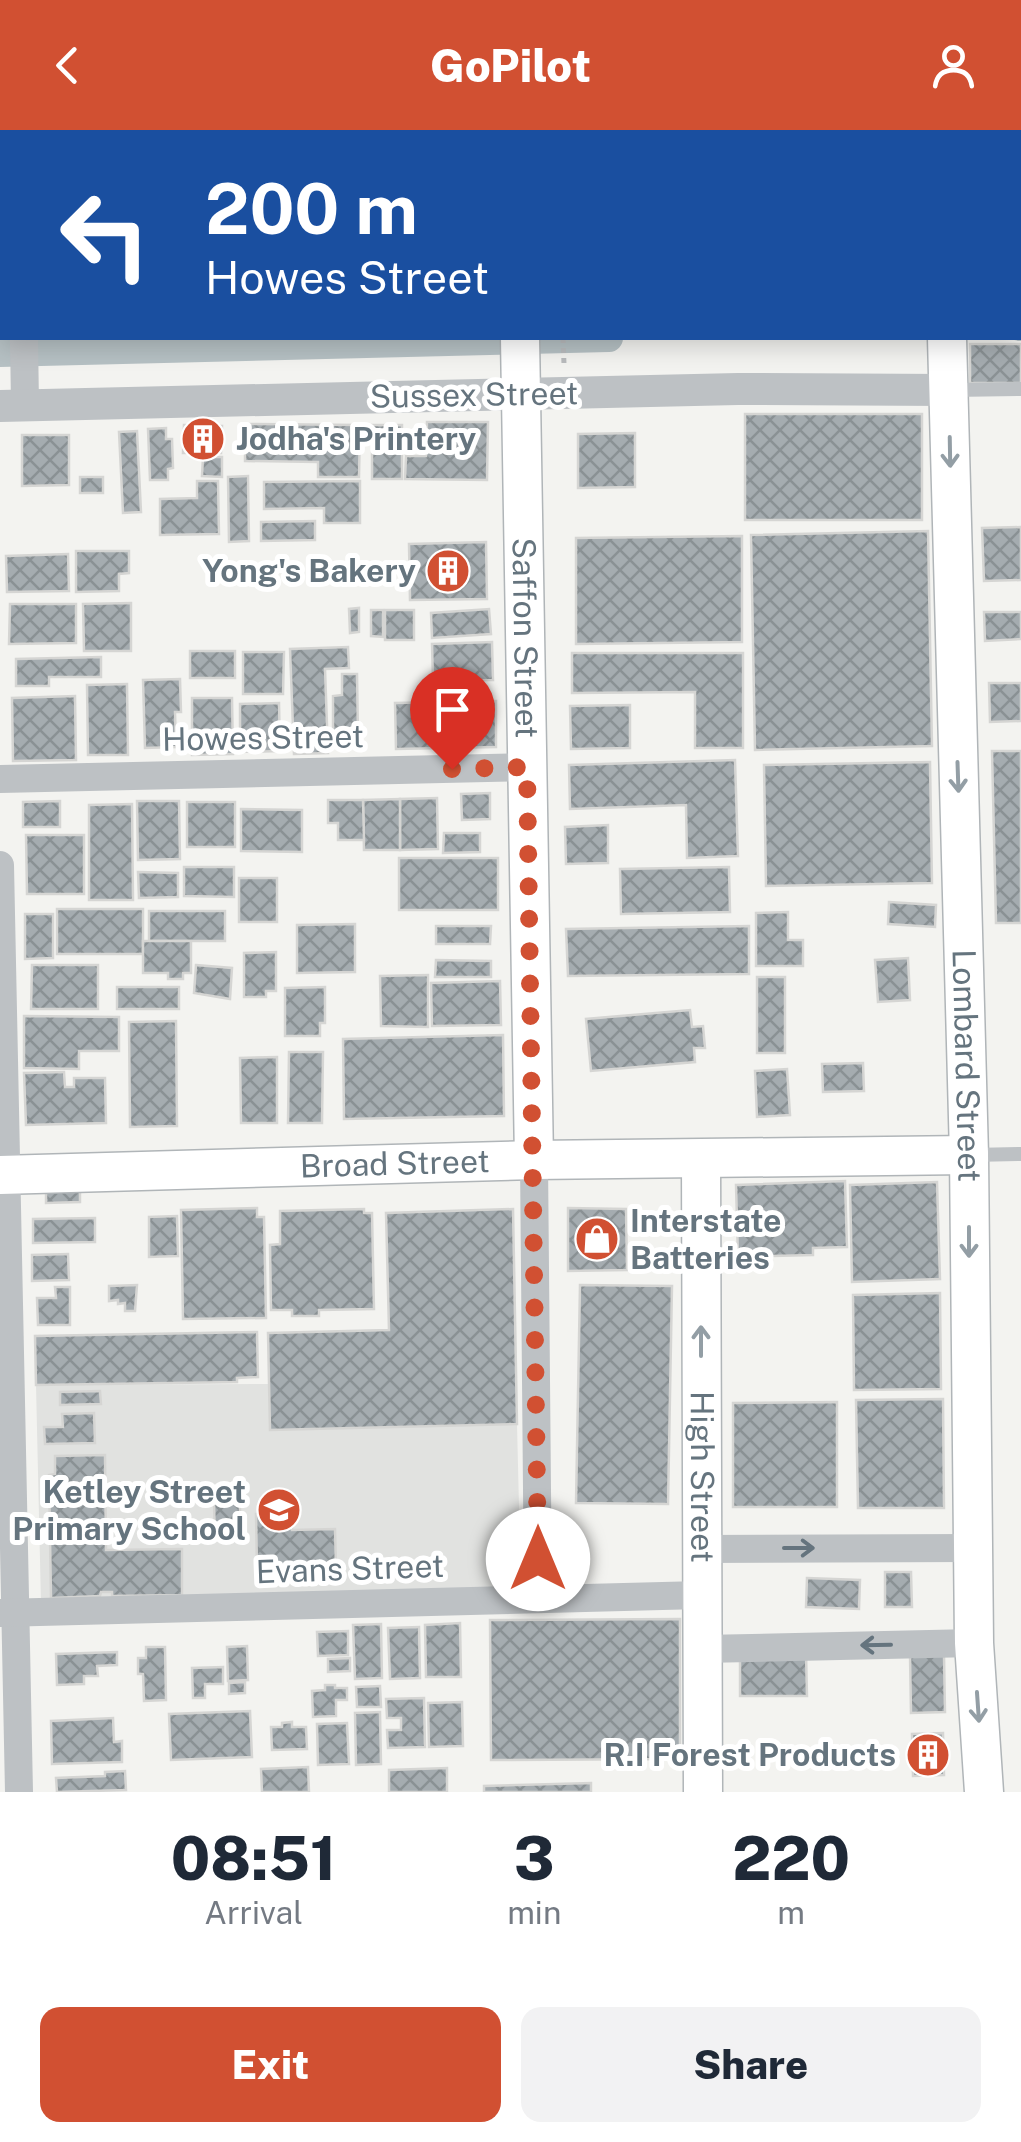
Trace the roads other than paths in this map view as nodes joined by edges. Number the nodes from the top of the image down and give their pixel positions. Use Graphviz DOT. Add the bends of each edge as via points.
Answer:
graph roads {
  1 [pos="24,340"];
  2 [pos="520,340"];
  3 [pos="948,361"];
  4 [pos="521,388"];
  5 [pos="1021,389"];
  6 [pos="16,396"];
  7 [pos="527,767"];
  8 [pos="0,779"];
  9 [pos="0,865"];
  10 [pos="1021,1154"];
  11 [pos="968,1155"];
  12 [pos="701,1158"];
  13 [pos="534,1160"];
  14 [pos="3,1175"];
  15 [pos="702,1548"];
  16 [pos="972,1548"];
  17 [pos="701,1594"];
  18 [pos="538,1598"];
  19 [pos="8,1613"];
  20 [pos="974,1643"];
  21 [pos="702,1649"];
  22 [pos="19,1792"];
  23 [pos="703,1792"];
  24 [pos="984,1792"];
  1 -- 6 [label="street"];
  2 -- 4 [label="main road, Saffon Street"];
  3 -- 4 [label="street, Sussex Street" via="738,389"];
  3 -- 5 [label="lane"];
  3 -- 11 [label="main road, Lombard Street, one-way"];
  4 -- 6 [label="street, Sussex Street"];
  4 -- 7 [label="main road, Saffon Street"];
  7 -- 8 [label="street, Howes Street"];
  7 -- 13 [label="main road, Saffon Street"];
  9 -- 14 [label="street"];
  10 -- 11 [label="lane"];
  11 -- 12 [label="main road, Broad Street"];
  11 -- 16 [label="main road, Lombard Street, one-way"];
  12 -- 13 [label="main road, Broad Street"];
  15 -- 12 [label="main road, High Street, one-way"];
  13 -- 14 [label="main road, Broad Street"];
  13 -- 18 [label="street, Saffon Street"];
  14 -- 19 [label="street"];
  15 -- 16 [label="street, one-way"];
  15 -- 17 [label="main road, High Street"];
  16 -- 20 [label="main road, Lombard Street"];
  17 -- 18 [label="street, Evans Street"];
  17 -- 21 [label="main road, High Street"];
  18 -- 19 [label="street, Evans Street"];
  19 -- 22 [label="street"];
  20 -- 21 [label="street, one-way"];
  20 -- 24 [label="main road, Lombard Street, one-way"];
  21 -- 23 [label="main road, High Street"];
}
